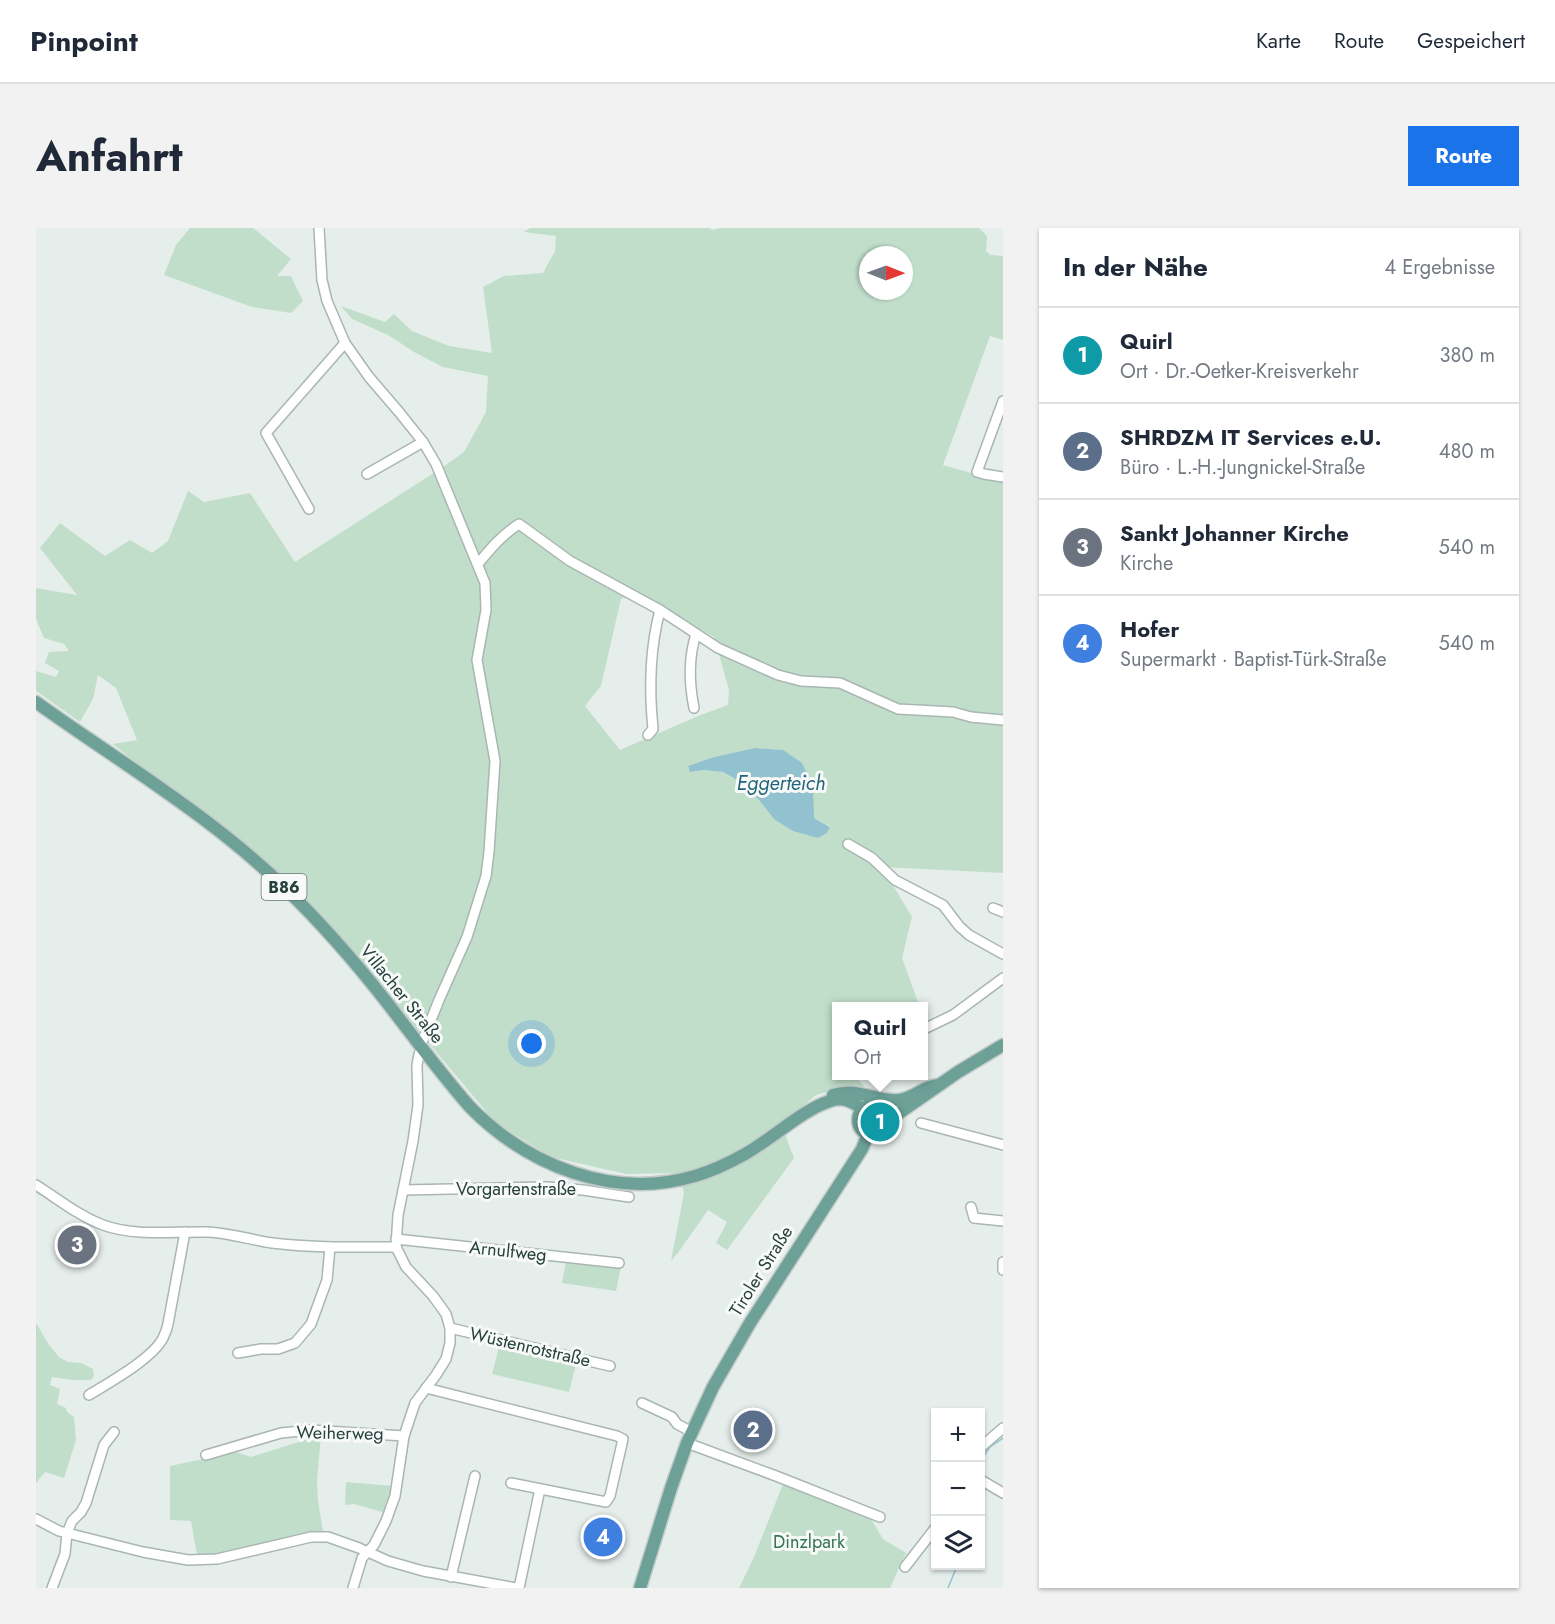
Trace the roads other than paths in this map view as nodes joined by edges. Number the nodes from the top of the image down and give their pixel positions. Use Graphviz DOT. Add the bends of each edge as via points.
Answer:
graph roads {
  1 [pos="319,228"];
  2 [pos="345,343"];
  3 [pos="1003,401"];
  4 [pos="423,442"];
  5 [pos="367,474"];
  6 [pos="1003,477"];
  7 [pos="309,509"];
  8 [pos="478,564"];
  9 [pos="660,610"];
  10 [pos="696,634"];
  11 [pos="36,702"];
  12 [pos="694,708"];
  13 [pos="1003,720"];
  14 [pos="648,735"];
  15 [pos="848,844"];
  16 [pos="993,908"];
  17 [pos="1003,912"];
  18 [pos="1003,954"];
  19 [pos="1003,978"];
  20 [pos="928,1027"];
  21 [pos="423,1040"];
  22 [pos="1003,1045"];
  23 [pos="419,1054"];
  24 [pos="938,1085"];
  25 [pos="863,1109"];
  26 [pos="810,1110"];
  27 [pos="888,1116"];
  28 [pos="921,1124"];
  29 [pos="868,1134"];
  30 [pos="1003,1145"];
  31 [pos="36,1185"];
  32 [pos="403,1190"];
  33 [pos="629,1197"];
  34 [pos="971,1207"];
  35 [pos="1003,1221"];
  36 [pos="185,1232"];
  37 [pos="396,1243"];
  38 [pos="330,1246"];
  39 [pos="1003,1262"];
  40 [pos="619,1263"];
  41 [pos="1003,1270"];
  42 [pos="450,1328"];
  43 [pos="238,1353"];
  44 [pos="610,1366"];
  45 [pos="426,1388"];
  46 [pos="89,1395"];
  47 [pos="642,1403"];
  48 [pos="1003,1428"];
  49 [pos="114,1432"];
  50 [pos="404,1436"];
  51 [pos="689,1437"];
  52 [pos="985,1444"];
  53 [pos="206,1455"];
  54 [pos="475,1476"];
  55 [pos="511,1483"];
  56 [pos="985,1483"];
  57 [pos="540,1488"];
  58 [pos="1003,1493"];
  59 [pos="880,1517"];
  60 [pos="36,1519"];
  61 [pos="67,1533"];
  62 [pos="931,1533"];
  63 [pos="368,1552"];
  64 [pos="904,1568"];
  65 [pos="451,1577"];
  66 [pos="52,1588"];
  67 [pos="353,1588"];
  68 [pos="517,1588"];
  69 [pos="640,1588"];
  1 -- 2 [label="street" via="324,291"];
  2 -- 4 [label="street"];
  2 -- 7 [label="street" via="266,433"];
  3 -- 6 [label="street" via="977,472"];
  4 -- 5 [label="street"];
  4 -- 8 [label="street"];
  8 -- 9 [label="street" via="496,542 519,524 570,561"];
  8 -- 21 [label="street" via="485,583 486,610 477,660 495,761 489,852 486,876 467,937"];
  9 -- 10 [label="street"];
  9 -- 14 [label="street" via="650,694 653,729"];
  10 -- 12 [label="street" via="691,650 690,685"];
  10 -- 13 [label="street" via="778,675 801,681 840,683 898,709"];
  11 -- 26 [label="main road, Villacher Straße / B86" via="173,797 260,864 349,957 470,1107 518,1147 582,1176 651,1184 709,1172 747,1153"];
  15 -- 18 [label="street" via="872,858 895,880 943,905 969,935"];
  16 -- 17 [label="street"];
  19 -- 20 [label="street" via="953,1015"];
  22 -- 24 [label="main road, B86"];
  23 -- 32 [label="street" via="418,1105"];
  24 -- 26 [label="main road, B86" via="901,1100 842,1092 819,1099 810,1105"];
  24 -- 27 [label="main road, B86"];
  25 -- 26 [label="main road, B86" via="842,1099"];
  25 -- 27 [label="main road" via="877,1106"];
  25 -- 29 [label="main road" via="859,1122"];
  27 -- 29 [label="main road" via="885,1130"];
  28 -- 30 [label="street"];
  29 -- 51 [label="main road, Tiroler Straße" via="728,1358"];
  31 -- 36 [label="street, Arnulfweg" via="102,1225 137,1232"];
  32 -- 33 [label="street, Vorgartenstraße" via="547,1187"];
  32 -- 37 [label="street"];
  34 -- 35 [label="street" via="974,1218"];
  36 -- 38 [label="street, Arnulfweg"];
  36 -- 46 [label="street" via="163,1338 157,1348 128,1371"];
  37 -- 38 [label="street, Arnulfweg"];
  37 -- 40 [label="street, Arnulfweg"];
  37 -- 42 [label="street" via="405,1267 433,1296 446,1314"];
  38 -- 43 [label="street" via="327,1280 311,1324 295,1343"];
  39 -- 41 [label="street"];
  42 -- 44 [label="street, Wüstenrotstraße"];
  42 -- 45 [label="street" via="446,1359"];
  45 -- 50 [label="street"];
  45 -- 57 [label="street" via="623,1439 606,1502"];
  47 -- 51 [label="street" via="672,1417"];
  48 -- 52 [label="street"];
  49 -- 61 [label="street" via="104,1445 86,1503"];
  50 -- 53 [label="street, Weiherweg" via="311,1430 281,1433"];
  50 -- 63 [label="street" via="395,1496"];
  51 -- 59 [label="street"];
  51 -- 69 [label="main road, Tiroler Straße"];
  54 -- 65 [label="street"];
  55 -- 57 [label="street"];
  56 -- 58 [label="street"];
  57 -- 68 [label="street"];
  60 -- 61 [label="street"];
  61 -- 63 [label="street" via="188,1560 217,1559 328,1537"];
  61 -- 66 [label="street"];
  62 -- 64 [label="street"];
  63 -- 65 [label="street" via="388,1562"];
  63 -- 67 [label="street" via="362,1558"];
  65 -- 68 [label="street"];
}
